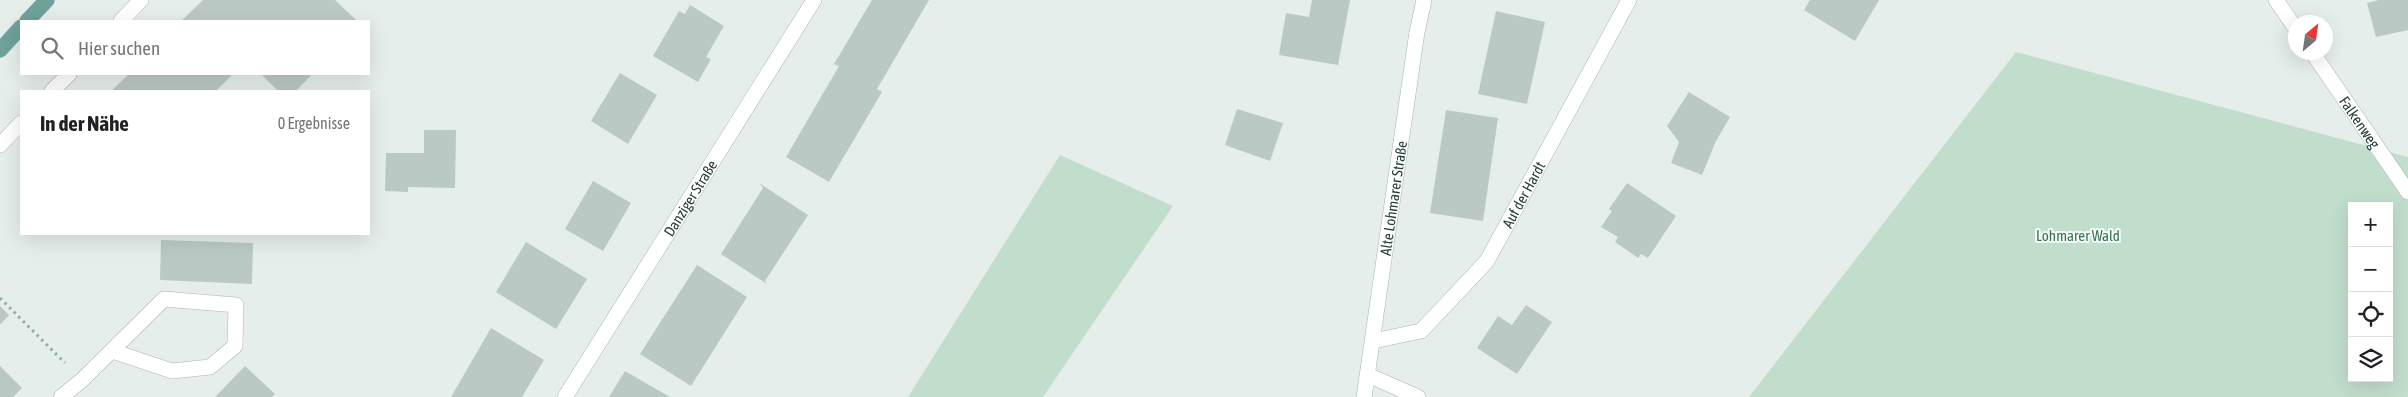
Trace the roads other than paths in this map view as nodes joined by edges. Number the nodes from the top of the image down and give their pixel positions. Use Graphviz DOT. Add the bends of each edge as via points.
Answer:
graph roads {
  1 [pos="46,0"];
  2 [pos="141,0"];
  3 [pos="814,0"];
  4 [pos="1424,0"];
  5 [pos="1629,0"];
  6 [pos="2276,0"];
  7 [pos="2288,17"];
  8 [pos="28,20"];
  9 [pos="121,20"];
  10 [pos="20,28"];
  11 [pos="0,50"];
  12 [pos="2317,60"];
  13 [pos="68,75"];
  14 [pos="53,90"];
  15 [pos="20,124"];
  16 [pos="0,145"];
  17 [pos="2408,192"];
  18 [pos="1373,341"];
  19 [pos="112,351"];
  20 [pos="1368,375"];
  21 [pos="61,397"];
  22 [pos="565,397"];
  23 [pos="1364,397"];
  24 [pos="1418,397"];
  1 -- 8 [label="main road"];
  2 -- 9 [label="street"];
  3 -- 22 [label="street, Danziger Straße"];
  4 -- 18 [label="street, Alte Lohmarer Straße"];
  5 -- 18 [label="street, Auf der Hardt" via="1487,261 1421,331"];
  6 -- 7 [label="street"];
  10 -- 11 [label="main road"];
  12 -- 17 [label="street, Falkenweg"];
  13 -- 14 [label="street"];
  15 -- 16 [label="street"];
  18 -- 20 [label="street, Alte Lohmarer Straße"];
  19 -- 19 [label="street" via="164,298 236,305 235,346 210,367 172,371"];
  19 -- 21 [label="street"];
  20 -- 23 [label="street, Alte Lohmarer Straße"];
  20 -- 24 [label="street"];
}
